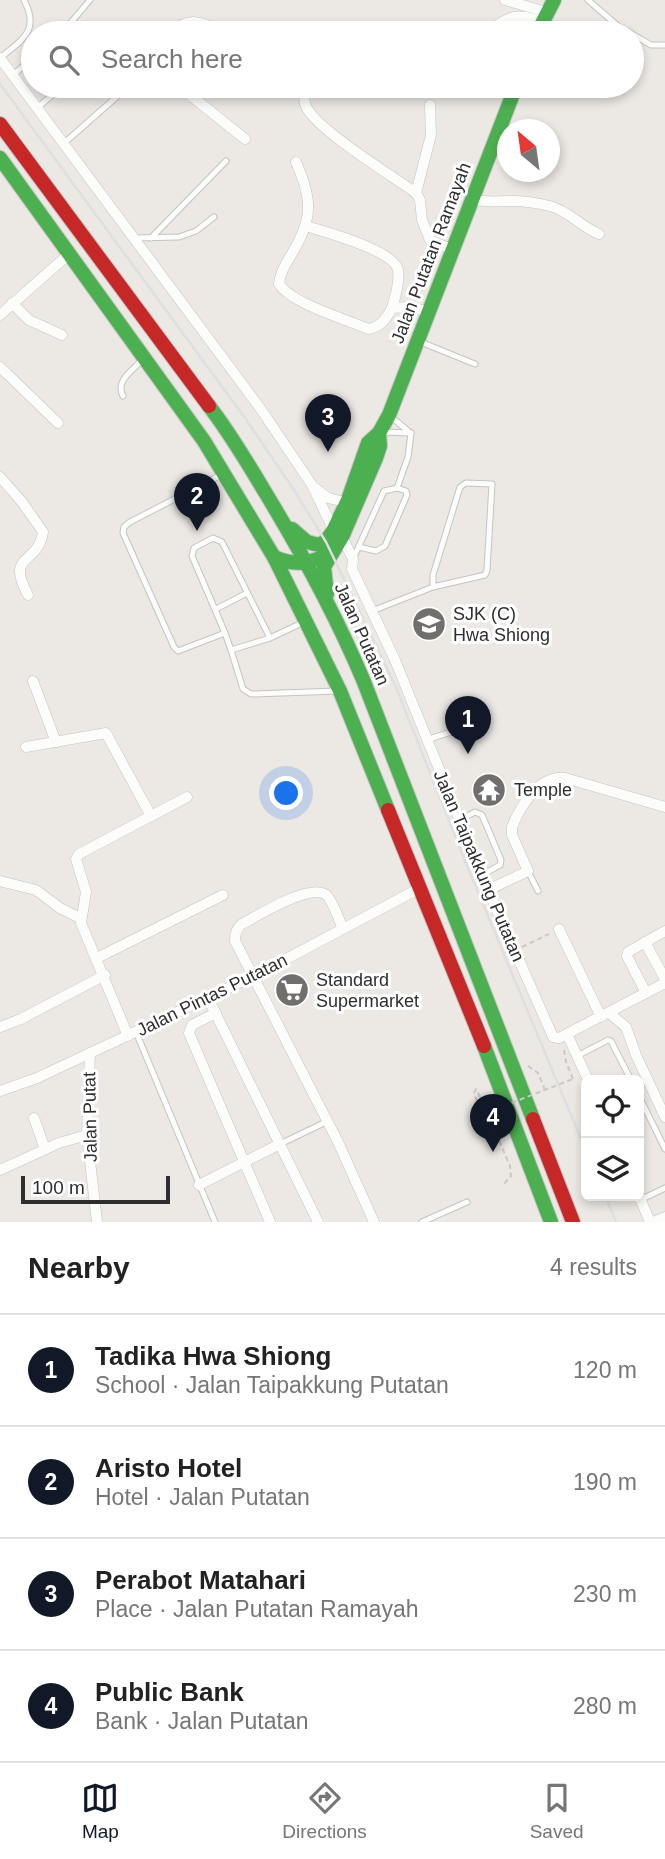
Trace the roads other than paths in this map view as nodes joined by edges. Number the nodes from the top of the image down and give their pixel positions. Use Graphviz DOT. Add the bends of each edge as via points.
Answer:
graph roads {
  1 [pos="24,0"];
  2 [pos="90,0"];
  3 [pos="505,0"];
  4 [pos="588,0"];
  5 [pos="545,17"];
  6 [pos="31,21"];
  7 [pos="72,21"];
  8 [pos="504,21"];
  9 [pos="612,21"];
  10 [pos="21,40"];
  11 [pos="644,41"];
  12 [pos="665,45"];
  13 [pos="0,58"];
  14 [pos="21,68"];
  15 [pos="13,75"];
  16 [pos="21,86"];
  17 [pos="30,98"];
  18 [pos="49,98"];
  19 [pos="115,98"];
  20 [pos="194,98"];
  21 [pos="304,98"];
  22 [pos="511,98"];
  23 [pos="430,105"];
  24 [pos="37,108"];
  25 [pos="0,124"];
  26 [pos="246,139"];
  27 [pos="63,144"];
  28 [pos="0,158"];
  29 [pos="226,162"];
  30 [pos="296,162"];
  31 [pos="416,193"];
  32 [pos="473,199"];
  33 [pos="214,217"];
  34 [pos="74,225"];
  35 [pos="306,226"];
  36 [pos="598,234"];
  37 [pos="151,237"];
  38 [pos="134,238"];
  39 [pos="453,250"];
  40 [pos="69,254"];
  41 [pos="12,303"];
  42 [pos="392,308"];
  43 [pos="429,312"];
  44 [pos="0,315"];
  45 [pos="146,319"];
  46 [pos="126,334"];
  47 [pos="62,335"];
  48 [pos="418,341"];
  49 [pos="144,357"];
  50 [pos="475,364"];
  51 [pos="0,367"];
  52 [pos="123,396"];
  53 [pos="389,415"];
  54 [pos="58,423"];
  55 [pos="379,433"];
  56 [pos="411,433"];
  57 [pos="224,474"];
  58 [pos="0,477"];
  59 [pos="312,485"];
  60 [pos="363,488"];
  61 [pos="397,488"];
  62 [pos="382,495"];
  63 [pos="345,502"];
  64 [pos="285,523"];
  65 [pos="338,534"];
  66 [pos="359,547"];
  67 [pos="330,553"];
  68 [pos="274,556"];
  69 [pos="353,559"];
  70 [pos="307,564"];
  71 [pos="433,587"];
  72 [pos="247,593"];
  73 [pos="28,595"];
  74 [pos="330,607"];
  75 [pos="216,609"];
  76 [pos="372,611"];
  77 [pos="306,621"];
  78 [pos="225,634"];
  79 [pos="344,635"];
  80 [pos="270,638"];
  81 [pos="320,648"];
  82 [pos="231,650"];
  83 [pos="33,681"];
  84 [pos="340,691"];
  85 [pos="467,727"];
  86 [pos="426,740"];
  87 [pos="56,742"];
  88 [pos="26,747"];
  89 [pos="187,797"];
  90 [pos="665,807"];
  91 [pos="151,816"];
  92 [pos="459,820"];
  93 [pos="528,871"];
  94 [pos="481,875"];
  95 [pos="0,881"];
  96 [pos="420,888"];
  97 [pos="488,890"];
  98 [pos="538,891"];
  99 [pos="223,895"];
  100 [pos="80,918"];
  101 [pos="343,929"];
  102 [pos="559,929"];
  103 [pos="665,931"];
  104 [pos="645,942"];
  105 [pos="97,958"];
  106 [pos="105,975"];
  107 [pos="254,976"];
  108 [pos="665,981"];
  109 [pos="646,993"];
  110 [pos="208,998"];
  111 [pos="216,1013"];
  112 [pos="605,1015"];
  113 [pos="0,1027"];
  114 [pos="132,1034"];
  115 [pos="567,1034"];
  116 [pos="90,1053"];
  117 [pos="577,1056"];
  118 [pos="586,1075"];
  119 [pos="628,1075"];
  120 [pos="0,1091"];
  121 [pos="644,1106"];
  122 [pos="665,1116"];
  123 [pos="34,1118"];
  124 [pos="328,1121"];
  125 [pos="87,1135"];
  126 [pos="280,1144"];
  127 [pos="45,1149"];
  128 [pos="665,1149"];
  129 [pos="244,1162"];
  130 [pos="0,1170"];
  131 [pos="199,1185"];
  132 [pos="665,1188"];
  133 [pos="644,1196"];
  134 [pos="641,1201"];
  135 [pos="467,1202"];
  136 [pos="665,1217"];
  137 [pos="97,1222"];
  138 [pos="215,1222"];
  139 [pos="270,1222"];
  140 [pos="318,1222"];
  141 [pos="374,1222"];
  142 [pos="422,1222"];
  143 [pos="551,1222"];
  144 [pos="573,1222"];
  145 [pos="652,1222"];
  1 -- 6 [label="lane"];
  2 -- 7 [label="lane"];
  3 -- 5 [label="street"];
  4 -- 9 [label="lane"];
  5 -- 8 [label="street" via="521,15"];
  10 -- 13 [label="lane"];
  11 -- 12 [label="lane"];
  13 -- 15 [label="street, Jalan Taipakkung Putatan"];
  14 -- 15 [label="lane"];
  15 -- 16 [label="street, Jalan Taipakkung Putatan"];
  17 -- 24 [label="street, Jalan Taipakkung Putatan"];
  18 -- 24 [label="lane"];
  19 -- 27 [label="lane"];
  20 -- 26 [label="street"];
  21 -- 31 [label="street" via="306,108 318,121"];
  22 -- 32 [label="main road, Jalan Putatan Ramayah"];
  23 -- 31 [label="street" via="431,135"];
  24 -- 27 [label="street, Jalan Taipakkung Putatan"];
  25 -- 34 [label="main road, Jalan Putatan"];
  27 -- 38 [label="street, Jalan Taipakkung Putatan"];
  28 -- 40 [label="main road"];
  29 -- 37 [label="lane"];
  30 -- 35 [label="street" via="308,190"];
  31 -- 39 [label="street" via="430,240"];
  32 -- 36 [label="street" via="552,207"];
  32 -- 39 [label="main road, Jalan Putatan Ramayah"];
  33 -- 37 [label="lane" via="178,237"];
  34 -- 40 [label="main road"];
  34 -- 45 [label="main road, Jalan Putatan"];
  35 -- 42 [label="street" via="383,254 395,264 398,272"];
  35 -- 42 [label="street" via="280,274 282,289 368,329 384,321"];
  37 -- 38 [label="lane"];
  38 -- 59 [label="street, Jalan Taipakkung Putatan"];
  39 -- 43 [label="main road, Jalan Putatan Ramayah"];
  40 -- 41 [label="street"];
  40 -- 46 [label="main road"];
  41 -- 44 [label="street"];
  41 -- 47 [label="street" via="29,320"];
  42 -- 43 [label="street"];
  43 -- 48 [label="main road, Jalan Putatan Ramayah"];
  45 -- 46 [label="main road"];
  45 -- 64 [label="main road, Jalan Putatan" via="226,428"];
  46 -- 49 [label="main road"];
  48 -- 50 [label="lane"];
  48 -- 53 [label="main road, Jalan Putatan Ramayah"];
  49 -- 52 [label="lane" via="120,383"];
  49 -- 57 [label="main road"];
  51 -- 54 [label="street"];
  53 -- 55 [label="main road, Jalan Putatan Ramayah"];
  53 -- 56 [label="lane"];
  55 -- 56 [label="lane"];
  55 -- 60 [label="main road, Jalan Putatan Ramayah" via="380,446"];
  55 -- 63 [label="main road, Jalan Putatan Ramayah" via="368,443"];
  56 -- 61 [label="lane"];
  57 -- 68 [label="main road"];
  57 -- 78 [label="lane" via="130,522 123,533 178,651"];
  58 -- 73 [label="street" via="43,533 19,570"];
  59 -- 63 [label="street" via="328,498"];
  59 -- 65 [label="street, Jalan Taipakkung Putatan"];
  60 -- 62 [label="lane"];
  60 -- 65 [label="main road, Jalan Putatan Ramayah"];
  61 -- 62 [label="lane" via="386,489"];
  61 -- 66 [label="lane" via="407,495 385,546 376,551"];
  62 -- 66 [label="lane"];
  63 -- 65 [label="main road, Jalan Putatan Ramayah"];
  64 -- 65 [label="main road" via="316,545"];
  64 -- 70 [label="main road, Jalan Putatan"];
  65 -- 67 [label="main road, Jalan Putatan Ramayah"];
  65 -- 69 [label="street, Jalan Taipakkung Putatan"];
  66 -- 69 [label="lane"];
  67 -- 70 [label="main road"];
  67 -- 74 [label="main road" via="324,567"];
  68 -- 70 [label="main road" via="283,562"];
  68 -- 77 [label="main road"];
  69 -- 76 [label="street, Jalan Taipakkung Putatan" via="352,569"];
  70 -- 74 [label="main road, Jalan Putatan"];
  71 -- 71 [label="lane" via="481,577 487,570 493,488 489,483 460,487"];
  71 -- 76 [label="lane"];
  72 -- 75 [label="lane"];
  72 -- 75 [label="lane" via="222,542 214,538 194,548 192,556"];
  72 -- 80 [label="lane"];
  74 -- 79 [label="main road, Jalan Putatan"];
  75 -- 78 [label="lane"];
  76 -- 86 [label="street, Jalan Taipakkung Putatan"];
  77 -- 80 [label="lane"];
  77 -- 81 [label="main road"];
  78 -- 82 [label="lane"];
  79 -- 81 [label="main road" via="330,635"];
  79 -- 144 [label="main road, Jalan Putatan"];
  80 -- 82 [label="lane"];
  81 -- 84 [label="main road"];
  82 -- 84 [label="lane" via="246,692"];
  83 -- 87 [label="street"];
  84 -- 96 [label="main road"];
  85 -- 86 [label="lane"];
  86 -- 92 [label="street, Jalan Taipakkung Putatan"];
  87 -- 88 [label="street"];
  87 -- 91 [label="street" via="106,733"];
  89 -- 91 [label="street"];
  90 -- 93 [label="street" via="565,778 547,779 512,827"];
  91 -- 100 [label="street" via="79,854 76,866 86,892"];
  92 -- 94 [label="street, Jalan Taipakkung Putatan"];
  92 -- 94 [label="lane" via="481,815 501,860"];
  93 -- 97 [label="street"];
  93 -- 98 [label="lane"];
  94 -- 97 [label="street, Jalan Taipakkung Putatan"];
  95 -- 100 [label="street" via="36,890"];
  96 -- 101 [label="street, Jalan Pintas Putatan"];
  96 -- 143 [label="main road"];
  97 -- 115 [label="street, Jalan Taipakkung Putatan" via="556,1039"];
  99 -- 105 [label="street"];
  100 -- 105 [label="street"];
  101 -- 107 [label="street, Jalan Pintas Putatan"];
  101 -- 107 [label="street" via="324,894 290,898 236,931 236,941"];
  102 -- 112 [label="street"];
  103 -- 104 [label="street"];
  104 -- 108 [label="street"];
  104 -- 109 [label="street" via="627,956"];
  105 -- 106 [label="street"];
  106 -- 113 [label="street"];
  106 -- 114 [label="street"];
  107 -- 110 [label="street, Jalan Pintas Putatan"];
  107 -- 124 [label="street"];
  108 -- 109 [label="street"];
  109 -- 112 [label="street"];
  110 -- 111 [label="street"];
  110 -- 114 [label="street, Jalan Pintas Putatan"];
  111 -- 126 [label="street"];
  111 -- 129 [label="street" via="192,1025 189,1033"];
  112 -- 115 [label="street"];
  112 -- 122 [label="street" via="626,1027"];
  114 -- 116 [label="street, Jalan Pintas Putatan"];
  114 -- 131 [label="lane"];
  115 -- 117 [label="street"];
  116 -- 120 [label="street, Jalan Pintas Putatan"];
  116 -- 125 [label="street, Jalan Putat"];
  117 -- 118 [label="street"];
  117 -- 119 [label="lane" via="611,1041"];
  121 -- 128 [label="lane"];
  123 -- 127 [label="street"];
  124 -- 126 [label="lane"];
  124 -- 141 [label="street"];
  125 -- 127 [label="street"];
  125 -- 137 [label="street, Jalan Putat"];
  126 -- 129 [label="street"];
  126 -- 140 [label="street"];
  127 -- 130 [label="street"];
  129 -- 131 [label="street"];
  129 -- 139 [label="street"];
  131 -- 138 [label="lane"];
  132 -- 133 [label="lane"];
  134 -- 145 [label="street"];
  135 -- 142 [label="lane"];
  136 -- 145 [label="street"];
}
